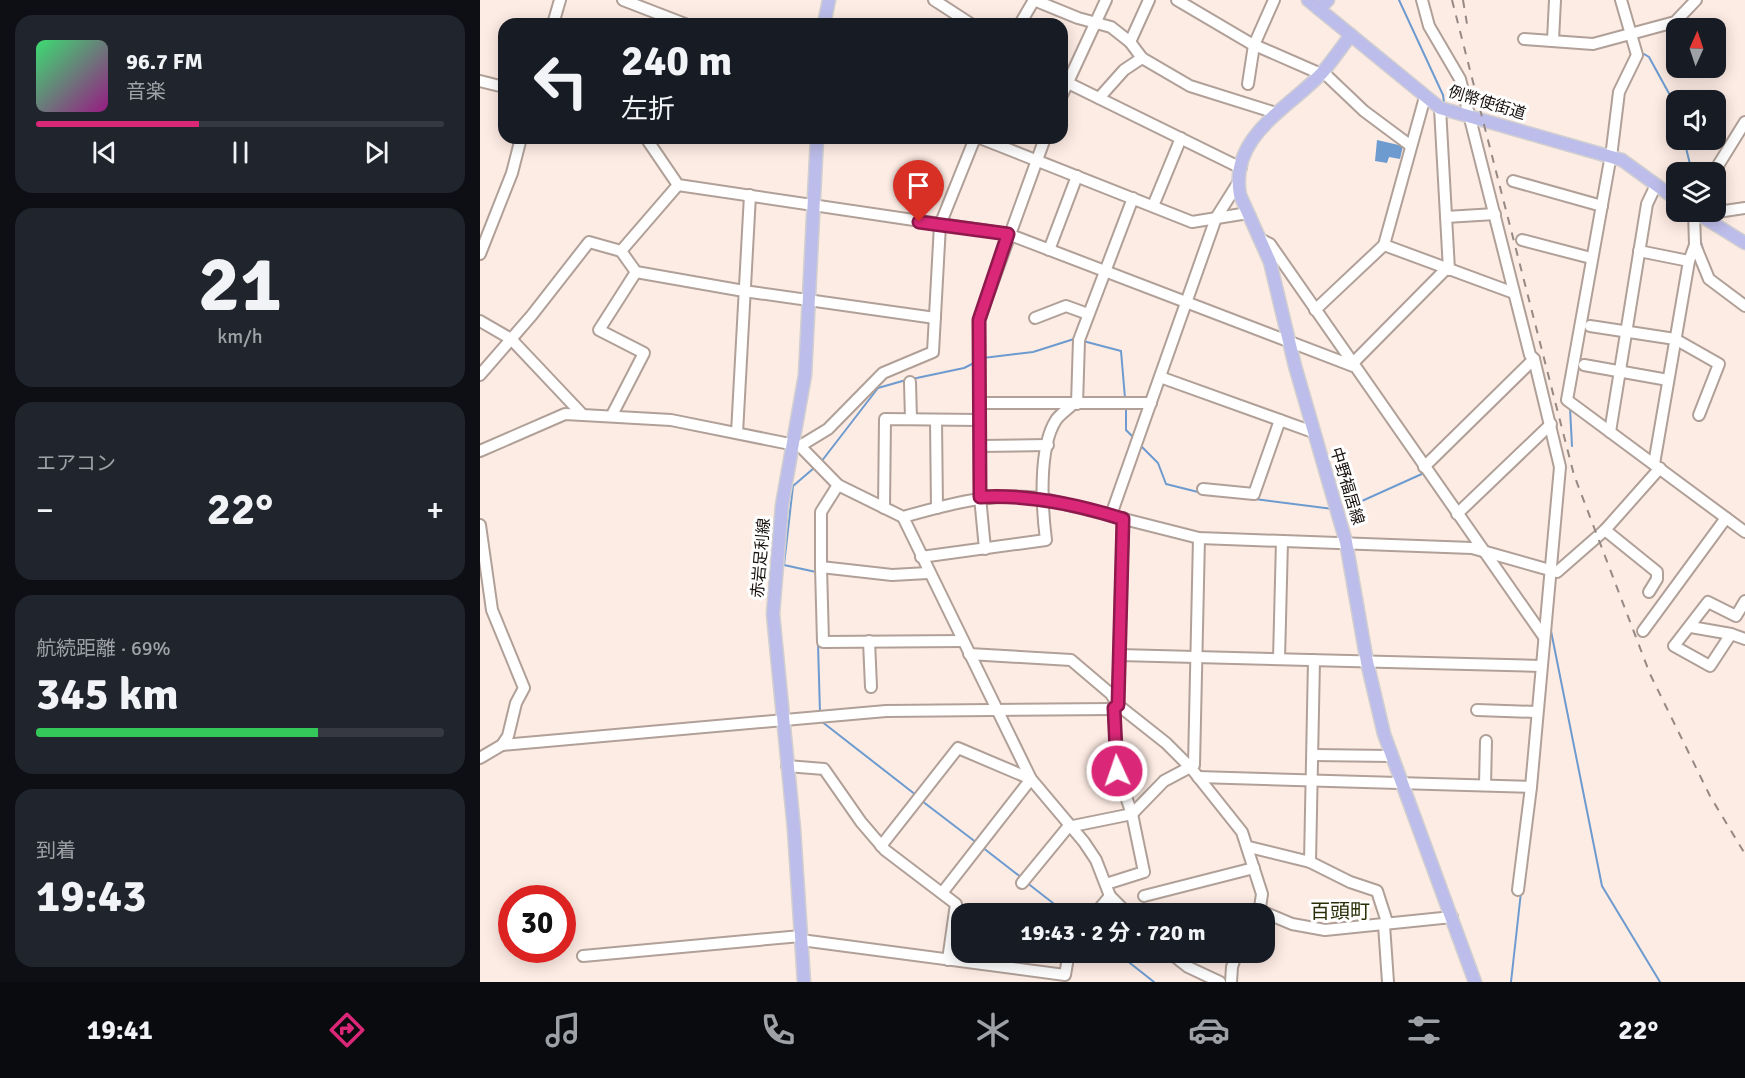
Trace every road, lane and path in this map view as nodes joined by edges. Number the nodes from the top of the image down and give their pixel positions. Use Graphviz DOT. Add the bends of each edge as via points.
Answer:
graph roads {
  1 [pos="560,0"];
  2 [pos="623,0"];
  3 [pos="829,0"];
  4 [pos="934,0"];
  5 [pos="1034,0"];
  6 [pos="1106,0"];
  7 [pos="1149,0"];
  8 [pos="1177,0"];
  9 [pos="1274,0"];
  10 [pos="1308,0"];
  11 [pos="1422,0"];
  12 [pos="1555,0"];
  13 [pos="1621,0"];
  14 [pos="1696,0"];
  15 [pos="1325,2"];
  16 [pos="951,5"];
  17 [pos="555,18"];
  18 [pos="670,18"];
  19 [pos="825,18"];
  20 [pos="965,18"];
  21 [pos="1024,18"];
  22 [pos="1683,18"];
  23 [pos="1096,24"];
  24 [pos="1666,27"];
  25 [pos="1632,34"];
  26 [pos="1351,36"];
  27 [pos="1524,39"];
  28 [pos="1553,40"];
  29 [pos="1130,42"];
  30 [pos="1254,45"];
  31 [pos="1142,58"];
  32 [pos="1322,73"];
  33 [pos="1068,75"];
  34 [pos="480,81"];
  35 [pos="1068,84"];
  36 [pos="1248,84"];
  37 [pos="498,86"];
  38 [pos="1425,97"];
  39 [pos="1099,98"];
  40 [pos="1440,108"];
  41 [pos="1276,113"];
  42 [pos="1469,116"];
  43 [pos="1745,122"];
  44 [pos="1181,138"];
  45 [pos="519,144"];
  46 [pos="650,144"];
  47 [pos="817,144"];
  48 [pos="973,144"];
  49 [pos="995,144"];
  50 [pos="1043,144"];
  51 [pos="1411,146"];
  52 [pos="1610,156"];
  53 [pos="1036,160"];
  54 [pos="1720,162"];
  55 [pos="1241,168"];
  56 [pos="1077,176"];
  57 [pos="1513,181"];
  58 [pos="1238,183"];
  59 [pos="678,185"];
  60 [pos="1656,185"];
  61 [pos="1666,192"];
  62 [pos="750,195"];
  63 [pos="1133,198"];
  64 [pos="814,206"];
  65 [pos="1153,206"];
  66 [pos="1602,206"];
  67 [pos="1745,208"];
  68 [pos="1726,210"];
  69 [pos="1248,213"];
  70 [pos="1495,214"];
  71 [pos="1446,217"];
  72 [pos="1216,218"];
  73 [pos="1698,222"];
  74 [pos="1713,222"];
  75 [pos="940,225"];
  76 [pos="1008,234"];
  77 [pos="1262,240"];
  78 [pos="1522,240"];
  79 [pos="1745,243"];
  80 [pos="1384,245"];
  81 [pos="1695,245"];
  82 [pos="1049,250"];
  83 [pos="621,251"];
  84 [pos="1639,251"];
  85 [pos="480,254"];
  86 [pos="1591,258"];
  87 [pos="1689,261"];
  88 [pos="1447,269"];
  89 [pos="1105,271"];
  90 [pos="636,272"];
  91 [pos="744,291"];
  92 [pos="1514,293"];
  93 [pos="809,299"];
  94 [pos="1186,304"];
  95 [pos="1745,306"];
  96 [pos="1315,310"];
  97 [pos="1088,314"];
  98 [pos="935,318"];
  99 [pos="1035,318"];
  100 [pos="480,321"];
  101 [pos="1590,326"];
  102 [pos="1625,331"];
  103 [pos="511,339"];
  104 [pos="1675,339"];
  105 [pos="1288,342"];
  106 [pos="1532,357"];
  107 [pos="1352,365"];
  108 [pos="1584,365"];
  109 [pos="1619,372"];
  110 [pos="480,375"];
  111 [pos="1160,377"];
  112 [pos="1668,380"];
  113 [pos="910,382"];
  114 [pos="979,403"];
  115 [pos="1151,403"];
  116 [pos="1075,404"];
  117 [pos="581,413"];
  118 [pos="612,415"];
  119 [pos="1699,415"];
  120 [pos="911,419"];
  121 [pos="936,420"];
  122 [pos="979,420"];
  123 [pos="1280,420"];
  124 [pos="1551,424"];
  125 [pos="1313,432"];
  126 [pos="1610,432"];
  127 [pos="737,433"];
  128 [pos="795,445"];
  129 [pos="1048,445"];
  130 [pos="980,446"];
  131 [pos="480,451"];
  132 [pos="1422,465"];
  133 [pos="1657,466"];
  134 [pos="838,485"];
  135 [pos="1203,489"];
  136 [pos="980,497"];
  137 [pos="1041,498"];
  138 [pos="884,508"];
  139 [pos="937,508"];
  140 [pos="1458,514"];
  141 [pos="1111,515"];
  142 [pos="903,517"];
  143 [pos="1726,518"];
  144 [pos="1123,519"];
  145 [pos="480,525"];
  146 [pos="1605,530"];
  147 [pos="1745,532"];
  148 [pos="1199,538"];
  149 [pos="1282,541"];
  150 [pos="1346,542"];
  151 [pos="984,549"];
  152 [pos="1482,549"];
  153 [pos="921,557"];
  154 [pos="821,567"];
  155 [pos="1550,572"];
  156 [pos="928,573"];
  157 [pos="1649,592"];
  158 [pos="1745,601"];
  159 [pos="1691,627"];
  160 [pos="1643,631"];
  161 [pos="1731,634"];
  162 [pos="1544,637"];
  163 [pos="1745,639"];
  164 [pos="963,640"];
  165 [pos="869,641"];
  166 [pos="969,654"];
  167 [pos="1119,655"];
  168 [pos="1196,657"];
  169 [pos="1279,659"];
  170 [pos="1314,660"];
  171 [pos="1367,662"];
  172 [pos="1542,666"];
  173 [pos="871,687"];
  174 [pos="1116,706"];
  175 [pos="997,710"];
  176 [pos="1477,710"];
  177 [pos="1536,712"];
  178 [pos="783,721"];
  179 [pos="1486,741"];
  180 [pos="502,745"];
  181 [pos="1313,755"];
  182 [pos="1391,756"];
  183 [pos="480,758"];
  184 [pos="788,766"];
  185 [pos="1194,773"];
  186 [pos="1031,779"];
  187 [pos="1312,780"];
  188 [pos="1401,782"];
  189 [pos="1485,785"];
  190 [pos="1531,787"];
  191 [pos="1132,814"];
  192 [pos="1071,827"];
  193 [pos="882,846"];
  194 [pos="1249,847"];
  195 [pos="1310,862"];
  196 [pos="1254,868"];
  197 [pos="1024,881"];
  198 [pos="1106,884"];
  199 [pos="1518,890"];
  200 [pos="942,893"];
  201 [pos="1110,896"];
  202 [pos="1144,896"];
  203 [pos="1104,903"];
  204 [pos="1117,903"];
  205 [pos="1261,903"];
  206 [pos="1452,917"];
  207 [pos="1275,918"];
  208 [pos="1385,923"];
  209 [pos="801,938"];
  210 [pos="583,956"];
  211 [pos="948,960"];
  212 [pos="951,960"];
  213 [pos="971,963"];
  214 [pos="1067,963"];
  215 [pos="1182,963"];
  216 [pos="1233,963"];
  217 [pos="804,982"];
  218 [pos="1220,982"];
  219 [pos="1232,982"];
  220 [pos="1388,982"];
  221 [pos="1475,982"];
  1 -- 17 [label="street"];
  2 -- 18 [label="street"];
  3 -- 19 [label="main road"];
  4 -- 16 [label="street"];
  5 -- 21 [label="street"];
  5 -- 23 [label="street"];
  6 -- 23 [label="street"];
  7 -- 29 [label="street"];
  8 -- 30 [label="street"];
  9 -- 30 [label="street"];
  10 -- 15 [label="main road, 例幣使街道"];
  11 -- 42 [label="street" via="1429,26 1460,79"];
  12 -- 28 [label="street"];
  13 -- 25 [label="street"];
  14 -- 22 [label="street"];
  15 -- 26 [label="main road, 例幣使街道"];
  16 -- 20 [label="street"];
  23 -- 29 [label="street" via="1111,27"];
  23 -- 33 [label="street"];
  24 -- 25 [label="street"];
  25 -- 28 [label="street" via="1593,44"];
  25 -- 52 [label="street" via="1637,55 1621,85"];
  26 -- 32 [label="main road, 中野福居線"];
  26 -- 38 [label="main road, 例幣使街道"];
  27 -- 28 [label="street"];
  29 -- 31 [label="street"];
  30 -- 32 [label="street"];
  30 -- 36 [label="street"];
  31 -- 39 [label="street" via="1124,70"];
  31 -- 41 [label="street" via="1198,90"];
  32 -- 41 [label="main road, 中野福居線"];
  32 -- 51 [label="street"];
  34 -- 37 [label="street"];
  35 -- 39 [label="street"];
  38 -- 40 [label="main road, 例幣使街道"];
  38 -- 51 [label="street"];
  39 -- 44 [label="street"];
  40 -- 42 [label="main road, 例幣使街道"];
  40 -- 71 [label="street"];
  41 -- 55 [label="main road, 中野福居線" via="1253,136"];
  42 -- 52 [label="main road, 例幣使街道"];
  42 -- 70 [label="street"];
  43 -- 54 [label="street"];
  44 -- 55 [label="street"];
  44 -- 65 [label="street"];
  45 -- 85 [label="street"];
  46 -- 59 [label="street"];
  47 -- 64 [label="main road, 赤岩足利線"];
  48 -- 75 [label="street"];
  49 -- 53 [label="street"];
  50 -- 53 [label="street"];
  51 -- 80 [label="street"];
  52 -- 60 [label="main road, 例幣使街道"];
  52 -- 66 [label="street"];
  53 -- 56 [label="street"];
  53 -- 76 [label="street"];
  55 -- 58 [label="main road, 中野福居線"];
  56 -- 63 [label="street"];
  56 -- 82 [label="street"];
  57 -- 66 [label="street"];
  58 -- 69 [label="main road, 中野福居線"];
  58 -- 72 [label="street"];
  59 -- 62 [label="street"];
  59 -- 83 [label="street"];
  60 -- 61 [label="main road, 例幣使街道"];
  60 -- 84 [label="street" via="1647,204"];
  62 -- 64 [label="street"];
  62 -- 91 [label="street"];
  63 -- 65 [label="street"];
  63 -- 89 [label="street"];
  64 -- 75 [label="street"];
  64 -- 93 [label="main road, 赤岩足利線"];
  65 -- 72 [label="street" via="1192,222"];
  66 -- 86 [label="street"];
  67 -- 68 [label="street"];
  69 -- 72 [label="street"];
  69 -- 77 [label="main road, 中野福居線"];
  70 -- 71 [label="street"];
  70 -- 92 [label="street"];
  71 -- 88 [label="street"];
  72 -- 94 [label="street"];
  73 -- 81 [label="street"];
  74 -- 79 [label="main road"];
  75 -- 76 [label="street"];
  75 -- 98 [label="street"];
  76 -- 82 [label="street"];
  76 -- 114 [label="street" via="979,320"];
  77 -- 96 [label="street" via="1270,244"];
  77 -- 105 [label="main road, 中野福居線"];
  78 -- 86 [label="street"];
  80 -- 88 [label="street"];
  80 -- 96 [label="street"];
  81 -- 87 [label="street"];
  81 -- 95 [label="street" via="1709,279"];
  82 -- 89 [label="street"];
  83 -- 90 [label="street"];
  83 -- 103 [label="street" via="589,242"];
  84 -- 87 [label="street"];
  84 -- 102 [label="street"];
  86 -- 126 [label="street" via="1567,400"];
  87 -- 104 [label="street"];
  88 -- 92 [label="street"];
  88 -- 107 [label="street"];
  89 -- 94 [label="street"];
  89 -- 97 [label="street"];
  90 -- 91 [label="street"];
  90 -- 118 [label="street" via="599,330 644,353"];
  91 -- 93 [label="street"];
  91 -- 127 [label="street"];
  92 -- 106 [label="street"];
  93 -- 98 [label="street"];
  93 -- 128 [label="main road, 赤岩足利線" via="805,375"];
  94 -- 105 [label="street"];
  94 -- 111 [label="street"];
  96 -- 107 [label="street"];
  97 -- 99 [label="street" via="1066,306"];
  97 -- 116 [label="street" via="1079,340"];
  98 -- 128 [label="street" via="933,352 883,373 828,429"];
  100 -- 103 [label="street"];
  101 -- 102 [label="street"];
  102 -- 104 [label="street"];
  102 -- 109 [label="street"];
  103 -- 110 [label="street"];
  103 -- 117 [label="street"];
  104 -- 112 [label="street"];
  104 -- 119 [label="street" via="1719,364"];
  105 -- 107 [label="street"];
  105 -- 125 [label="main road, 中野福居線"];
  106 -- 124 [label="street"];
  106 -- 132 [label="street"];
  107 -- 132 [label="street"];
  108 -- 109 [label="street"];
  109 -- 112 [label="street"];
  109 -- 126 [label="street"];
  111 -- 115 [label="street"];
  111 -- 123 [label="street"];
  112 -- 133 [label="street"];
  113 -- 120 [label="street"];
  114 -- 116 [label="street"];
  114 -- 122 [label="street"];
  115 -- 116 [label="street"];
  115 -- 141 [label="street"];
  116 -- 129 [label="street" via="1055,421"];
  117 -- 118 [label="street"];
  117 -- 131 [label="street" via="551,418"];
  118 -- 127 [label="street" via="671,420"];
  120 -- 121 [label="street"];
  120 -- 138 [label="street" via="885,419"];
  121 -- 122 [label="street"];
  121 -- 139 [label="street"];
  122 -- 130 [label="street"];
  123 -- 125 [label="street"];
  123 -- 135 [label="street" via="1254,494"];
  124 -- 140 [label="street"];
  124 -- 155 [label="street" via="1560,478"];
  125 -- 150 [label="main road, 中野福居線"];
  126 -- 133 [label="street"];
  127 -- 128 [label="street"];
  128 -- 134 [label="street"];
  128 -- 178 [label="main road, 赤岩足利線" via="782,505 773,614"];
  129 -- 130 [label="street"];
  129 -- 137 [label="street"];
  130 -- 136 [label="street"];
  132 -- 140 [label="street"];
  133 -- 143 [label="street"];
  133 -- 146 [label="street"];
  134 -- 138 [label="street"];
  134 -- 154 [label="street" via="821,512"];
  136 -- 137 [label="street"];
  136 -- 139 [label="street"];
  136 -- 151 [label="street"];
  137 -- 141 [label="street"];
  137 -- 151 [label="street" via="1046,540"];
  138 -- 142 [label="street"];
  139 -- 142 [label="street"];
  140 -- 152 [label="street"];
  141 -- 144 [label="street"];
  142 -- 153 [label="street"];
  143 -- 147 [label="street"];
  143 -- 160 [label="street"];
  144 -- 148 [label="street"];
  144 -- 167 [label="street"];
  145 -- 180 [label="street" via="492,610 524,688"];
  146 -- 155 [label="street" via="1557,572"];
  146 -- 157 [label="street" via="1657,572"];
  148 -- 149 [label="street"];
  148 -- 168 [label="street"];
  149 -- 150 [label="street"];
  149 -- 169 [label="street"];
  150 -- 152 [label="street"];
  150 -- 171 [label="main road, 中野福居線"];
  151 -- 153 [label="street"];
  152 -- 155 [label="street"];
  152 -- 162 [label="street"];
  153 -- 156 [label="street"];
  154 -- 156 [label="street" via="892,574"];
  154 -- 165 [label="street" via="823,642"];
  155 -- 162 [label="street"];
  156 -- 164 [label="street"];
  158 -- 159 [label="street" via="1736,616 1708,602"];
  159 -- 161 [label="street"];
  159 -- 161 [label="street" via="1674,646 1710,666"];
  161 -- 163 [label="street"];
  162 -- 172 [label="street"];
  164 -- 165 [label="street"];
  164 -- 166 [label="street"];
  165 -- 173 [label="street"];
  166 -- 174 [label="street" via="1071,660 1111,694"];
  166 -- 175 [label="street"];
  167 -- 168 [label="street"];
  167 -- 174 [label="street"];
  168 -- 169 [label="street"];
  168 -- 185 [label="street"];
  169 -- 170 [label="street"];
  170 -- 171 [label="street"];
  170 -- 181 [label="street"];
  171 -- 172 [label="street"];
  171 -- 182 [label="main road, 中野福居線"];
  172 -- 177 [label="street"];
  174 -- 175 [label="street"];
  174 -- 185 [label="street" via="1166,743"];
  174 -- 191 [label="street" via="1117,771"];
  175 -- 178 [label="street" via="886,711"];
  175 -- 186 [label="street"];
  176 -- 177 [label="street"];
  177 -- 190 [label="street"];
  178 -- 180 [label="street"];
  178 -- 184 [label="main road, 赤岩足利線"];
  179 -- 189 [label="street"];
  180 -- 183 [label="street"];
  181 -- 182 [label="street"];
  181 -- 187 [label="street"];
  182 -- 188 [label="main road, 中野福居線"];
  184 -- 193 [label="street" via="824,769"];
  184 -- 209 [label="main road, 赤岩足利線"];
  185 -- 187 [label="street"];
  185 -- 191 [label="street" via="1164,781"];
  185 -- 194 [label="street" via="1242,832"];
  186 -- 192 [label="street"];
  186 -- 193 [label="street" via="958,748"];
  186 -- 200 [label="street"];
  187 -- 188 [label="street"];
  187 -- 195 [label="street"];
  188 -- 189 [label="street"];
  188 -- 206 [label="main road, 中野福居線"];
  189 -- 190 [label="street"];
  190 -- 199 [label="street"];
  191 -- 192 [label="street"];
  191 -- 198 [label="street" via="1144,872"];
  192 -- 197 [label="street"];
  192 -- 198 [label="street" via="1096,860"];
  193 -- 200 [label="street"];
  194 -- 195 [label="street"];
  194 -- 196 [label="street"];
  195 -- 208 [label="street" via="1377,891"];
  196 -- 202 [label="street"];
  196 -- 205 [label="street"];
  198 -- 201 [label="street"];
  200 -- 211 [label="street" via="956,904"];
  201 -- 203 [label="street"];
  201 -- 204 [label="street"];
  206 -- 208 [label="street"];
  206 -- 221 [label="main road, 中野福居線"];
  207 -- 208 [label="street" via="1325,930"];
  208 -- 220 [label="street"];
  209 -- 210 [label="street"];
  209 -- 211 [label="street"];
  209 -- 217 [label="main road, 赤岩足利線"];
  211 -- 212 [label="street"];
  213 -- 214 [label="street" via="1065,975"];
  215 -- 218 [label="street"];
  216 -- 219 [label="street"];
}
